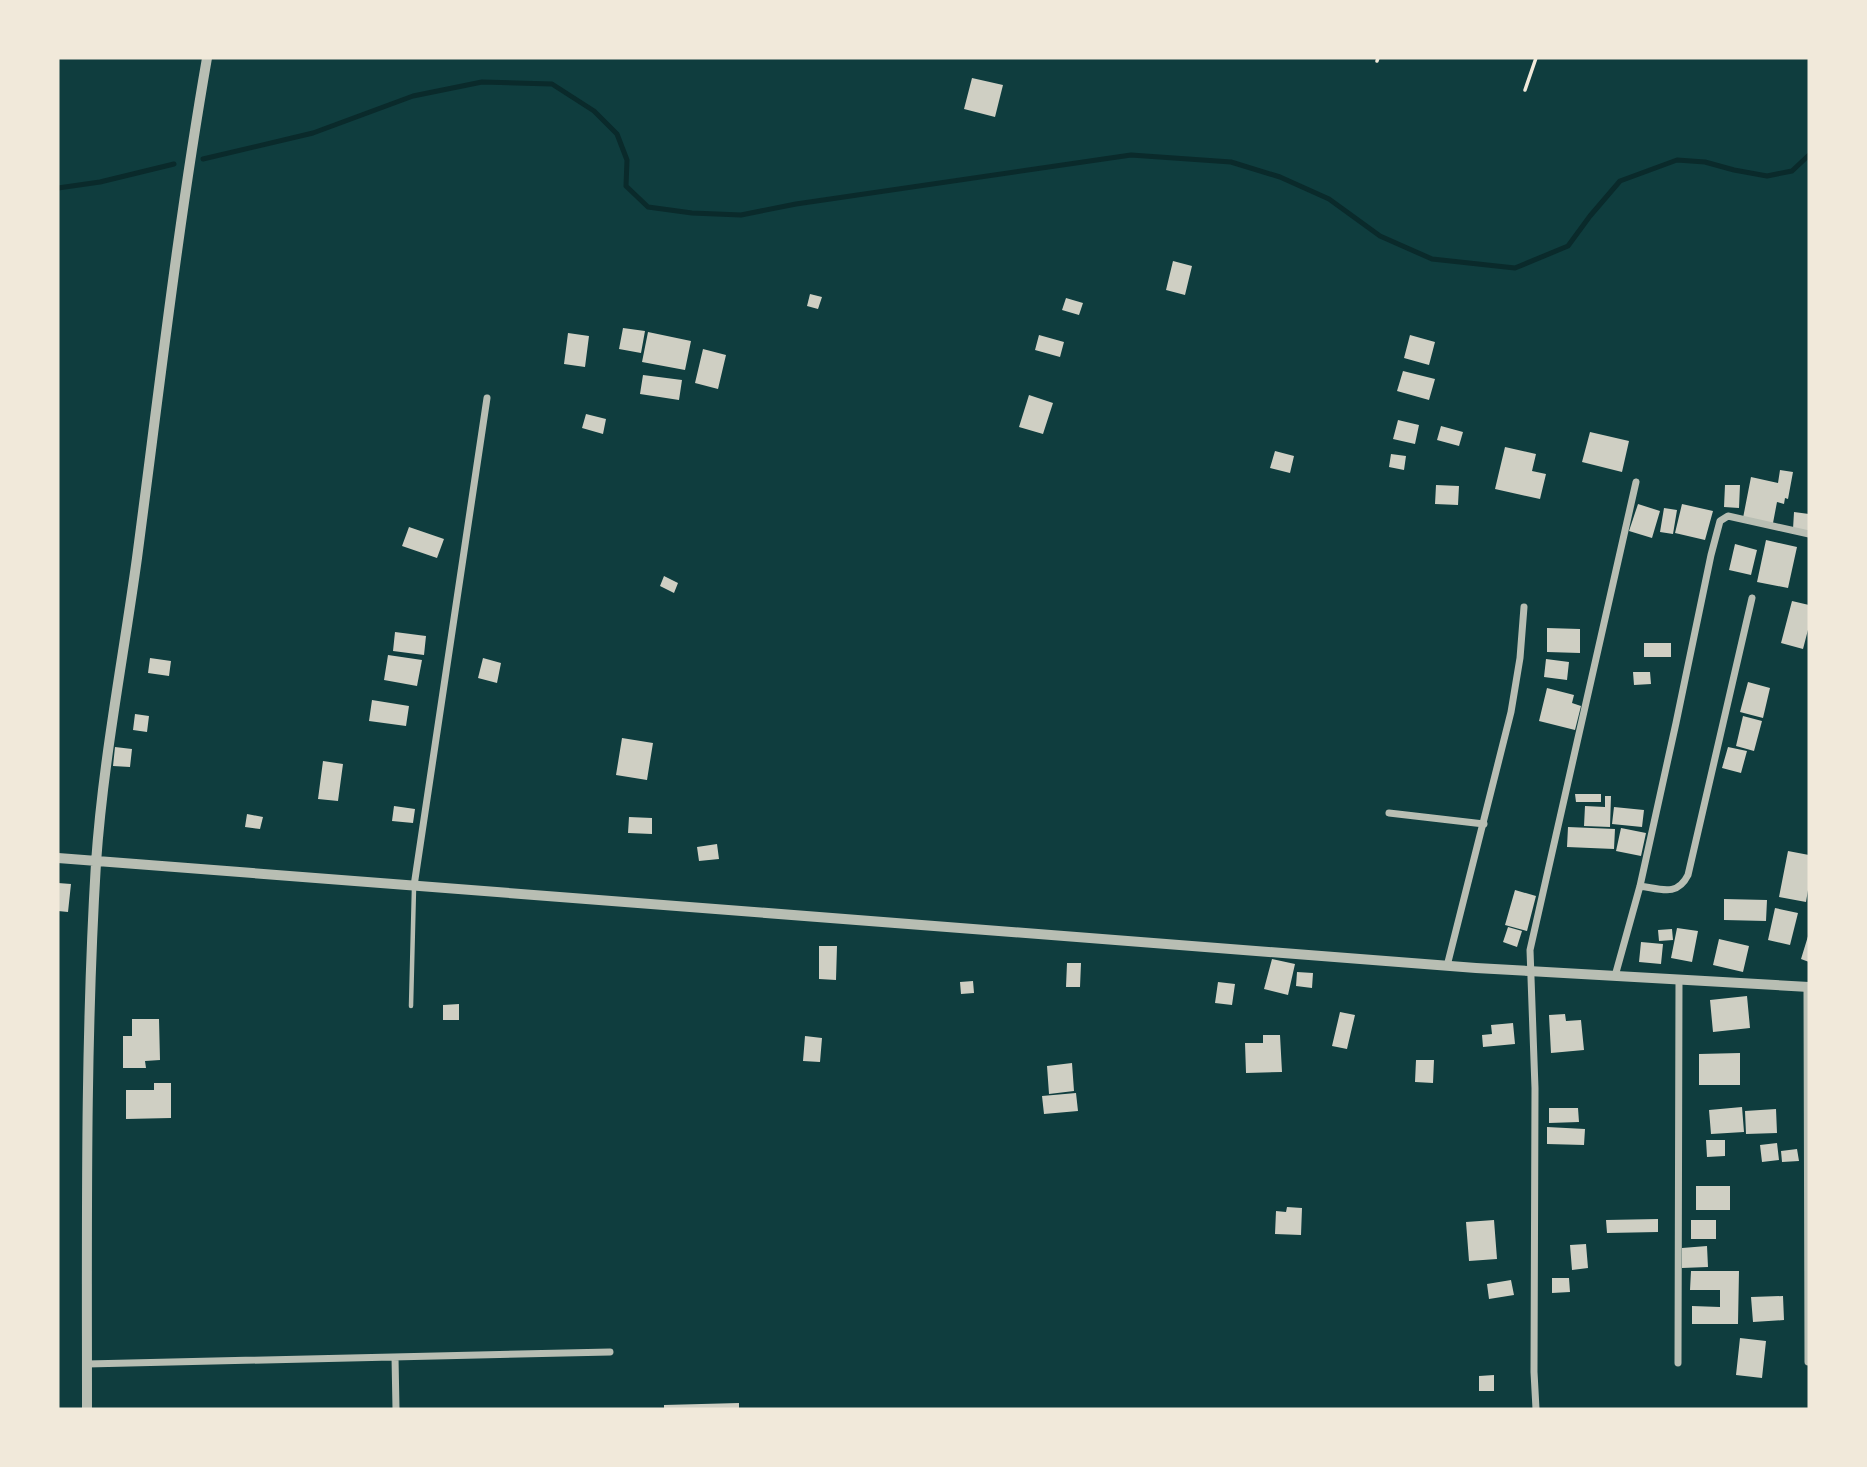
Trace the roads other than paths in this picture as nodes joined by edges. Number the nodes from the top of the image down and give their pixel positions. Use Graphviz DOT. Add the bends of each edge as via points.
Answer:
graph roads {
  1 [pos="207,58"];
  2 [pos="487,398"];
  3 [pos="1636,482"];
  4 [pos="1809,534"];
  5 [pos="1752,598"];
  6 [pos="1524,607"];
  7 [pos="1389,813"];
  8 [pos="1484,824"];
  9 [pos="58,858"];
  10 [pos="96,862"];
  11 [pos="414,886"];
  12 [pos="1640,886"];
  13 [pos="1447,966"];
  14 [pos="1530,971"];
  15 [pos="1615,976"];
  16 [pos="1678,980"];
  17 [pos="1808,987"];
  18 [pos="411,1006"];
  19 [pos="610,1352"];
  20 [pos="395,1357"];
  21 [pos="1808,1362"];
  22 [pos="1678,1363"];
  23 [pos="87,1364"];
  24 [pos="87,1409"];
  25 [pos="396,1409"];
  26 [pos="1536,1409"];
  1 -- 10 [label="street" via="172,285"];
  2 -- 11 [label="street"];
  3 -- 14 [label="street" via="1530,950"];
  4 -- 12 [label="street" via="1735,517 1720,521"];
  5 -- 12 [label="street" via="1688,875 1677,888"];
  6 -- 8 [label="street" via="1511,712"];
  7 -- 8 [label="street"];
  8 -- 13 [label="street"];
  9 -- 10 [label="street"];
  10 -- 11 [label="street"];
  10 -- 23 [label="street" via="88,1081"];
  11 -- 13 [label="street"];
  11 -- 18 [label="lane"];
  12 -- 15 [label="street"];
  13 -- 14 [label="street"];
  14 -- 15 [label="street"];
  14 -- 26 [label="street"];
  15 -- 16 [label="street"];
  16 -- 17 [label="street"];
  16 -- 22 [label="street"];
  17 -- 21 [label="street"];
  19 -- 20 [label="street"];
  20 -- 23 [label="street"];
  20 -- 25 [label="street"];
  23 -- 24 [label="street"];
}
